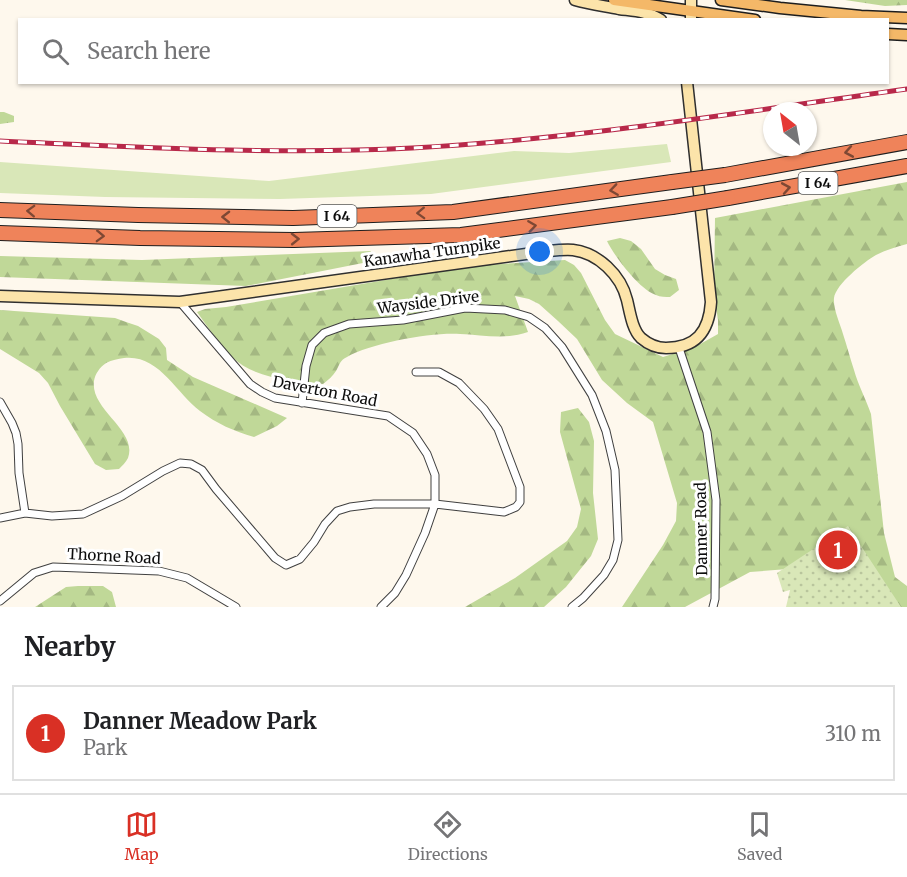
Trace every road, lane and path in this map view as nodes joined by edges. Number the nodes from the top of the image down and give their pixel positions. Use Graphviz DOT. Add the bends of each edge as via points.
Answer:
graph roads {
  1 [pos="575,0"];
  2 [pos="614,0"];
  3 [pos="721,0"];
  4 [pos="691,10"];
  5 [pos="658,18"];
  6 [pos="742,18"];
  7 [pos="907,18"];
  8 [pos="889,34"];
  9 [pos="907,34"];
  10 [pos="687,84"];
  11 [pos="907,142"];
  12 [pos="907,166"];
  13 [pos="0,210"];
  14 [pos="0,232"];
  15 [pos="0,296"];
  16 [pos="180,302"];
  17 [pos="679,348"];
  18 [pos="416,372"];
  19 [pos="0,402"];
  20 [pos="302,402"];
  21 [pos="435,504"];
  22 [pos="25,513"];
  23 [pos="0,518"];
  24 [pos="0,601"];
  25 [pos="236,607"];
  26 [pos="381,607"];
  27 [pos="572,607"];
  28 [pos="713,607"];
  1 -- 5 [label="main road" via="641,10"];
  2 -- 4 [label="main road"];
  3 -- 7 [label="main road"];
  4 -- 6 [label="main road"];
  8 -- 9 [label="main road"];
  10 -- 17 [label="main road" via="711,302 703,331"];
  11 -- 13 [label="highway, I 64, one-way, bridge" via="725,175 453,212 293,218"];
  14 -- 12 [label="highway, I 64, one-way, bridge" via="294,240 461,235 672,207"];
  15 -- 16 [label="main road, Kanawha Turnpike"];
  16 -- 17 [label="main road, Kanawha Turnpike" via="573,250 609,267 616,276 642,339 661,348"];
  16 -- 20 [label="street, Daverton Road" via="250,384 274,398"];
  17 -- 28 [label="street, Danner Road" via="707,432 716,500"];
  18 -- 21 [label="street" via="440,372 459,383 484,409 498,429 520,487 520,502 504,512"];
  19 -- 22 [label="street" via="16,434"];
  20 -- 21 [label="street, Daverton Road" via="388,416 413,433 435,475"];
  20 -- 27 [label="street, Wayside Drive" via="312,345 324,333 349,324 403,320 465,308 505,310 529,317 545,328 592,395 615,470 618,540 612,560 604,575"];
  21 -- 22 [label="street" via="374,504 337,511 300,559 286,565 274,558 202,470 191,464 180,463 83,514"];
  21 -- 26 [label="street, Daverton Road" via="406,575"];
  22 -- 23 [label="street"];
  24 -- 25 [label="street, Thorne Road" via="34,573 53,567 159,571 187,579"];
}
